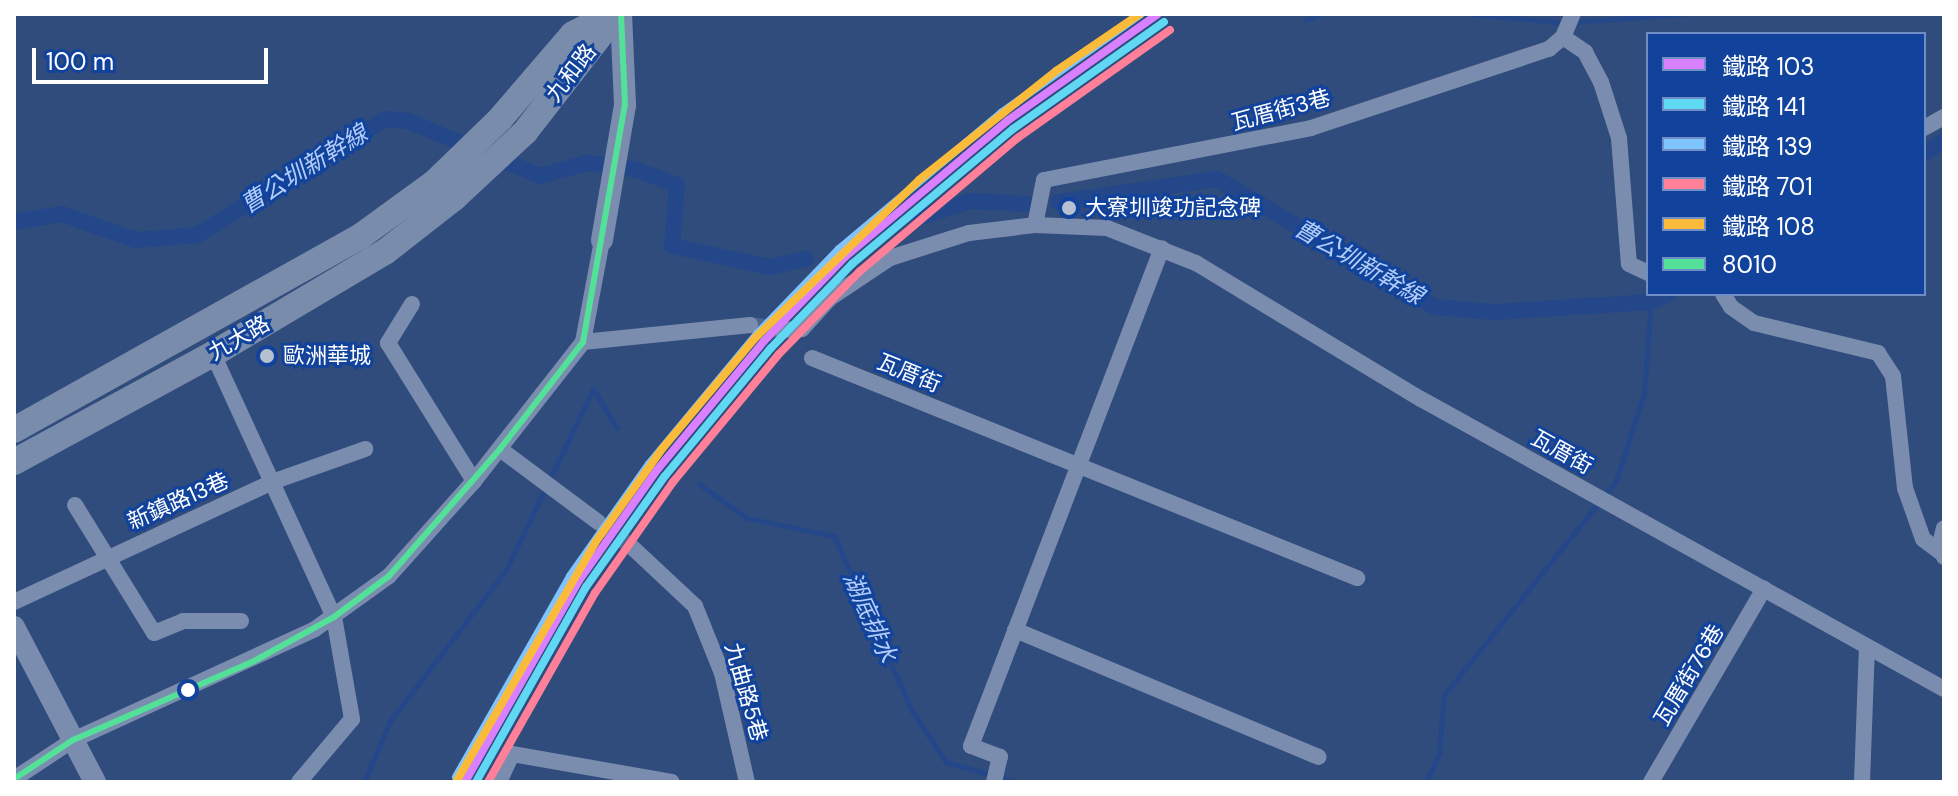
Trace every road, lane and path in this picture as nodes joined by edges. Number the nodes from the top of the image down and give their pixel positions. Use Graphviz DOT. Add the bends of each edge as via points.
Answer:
graph roads {
  1 [pos="617,14"];
  2 [pos="1568,26"];
  3 [pos="1944,117"];
  4 [pos="1926,127"];
  5 [pos="444,191"];
  6 [pos="1035,225"];
  7 [pos="602,240"];
  8 [pos="1162,248"];
  9 [pos="1646,272"];
  10 [pos="1724,296"];
  11 [pos="412,304"];
  12 [pos="750,325"];
  13 [pos="782,330"];
  14 [pos="583,342"];
  15 [pos="213,354"];
  16 [pos="812,358"];
  17 [pos="14,430"];
  18 [pos="365,449"];
  19 [pos="500,449"];
  20 [pos="14,462"];
  21 [pos="1078,465"];
  22 [pos="474,481"];
  23 [pos="272,482"];
  24 [pos="75,505"];
  25 [pos="598,522"];
  26 [pos="1944,528"];
  27 [pos="633,548"];
  28 [pos="1943,556"];
  29 [pos="108,557"];
  30 [pos="1357,578"];
  31 [pos="1764,589"];
  32 [pos="14,602"];
  33 [pos="334,617"];
  34 [pos="241,621"];
  35 [pos="14,627"];
  36 [pos="1015,630"];
  37 [pos="1867,647"];
  38 [pos="1944,689"];
  39 [pos="73,740"];
  40 [pos="1318,757"];
  41 [pos="995,775"];
  42 [pos="14,779"];
  43 [pos="95,782"];
  44 [pos="299,782"];
  45 [pos="499,782"];
  46 [pos="672,782"];
  47 [pos="747,782"];
  48 [pos="1651,782"];
  49 [pos="1862,782"];
  1 -- 5 [label="main road, 九和路" via="525,132"];
  1 -- 5 [label="main road" via="573,34"];
  1 -- 7 [label="street" via="625,105"];
  2 -- 6 [label="street, 瓦厝街3巷" via="1549,49 1311,128 1044,180"];
  2 -- 9 [label="street, 瓦厝街3巷" via="1601,82 1619,138 1629,264"];
  3 -- 4 [label="street"];
  5 -- 15 [label="main road, 九大路" via="385,252"];
  5 -- 17 [label="main road, 九大路"];
  6 -- 8 [label="street, 瓦厝街" via="1107,228"];
  6 -- 13 [label="street, 瓦厝街" via="969,233 890,258 830,298 802,329"];
  7 -- 14 [label="street"];
  8 -- 21 [label="street"];
  8 -- 31 [label="street, 瓦厝街"];
  10 -- 28 [label="street" via="1754,323 1878,353 1893,376 1905,488 1923,539"];
  11 -- 22 [label="street" via="388,343"];
  12 -- 14 [label="street"];
  14 -- 19 [label="street"];
  15 -- 20 [label="main road, 九大路"];
  15 -- 23 [label="street"];
  16 -- 21 [label="street, 瓦厝街"];
  18 -- 23 [label="street, 新鎮路13巷"];
  19 -- 22 [label="street"];
  19 -- 25 [label="street"];
  21 -- 30 [label="street, 瓦厝街"];
  21 -- 36 [label="street"];
  22 -- 33 [label="street" via="389,576"];
  23 -- 29 [label="street, 新鎮路13巷"];
  23 -- 33 [label="street"];
  24 -- 29 [label="street"];
  26 -- 28 [label="street"];
  27 -- 47 [label="street, 九曲路5巷" via="695,606 722,673"];
  29 -- 32 [label="street, 新鎮路13巷"];
  29 -- 34 [label="street" via="154,633 183,621"];
  31 -- 37 [label="street, 瓦厝街"];
  31 -- 48 [label="street, 瓦厝街76巷"];
  33 -- 39 [label="street" via="254,661"];
  33 -- 44 [label="street" via="352,719"];
  35 -- 39 [label="street"];
  36 -- 40 [label="street"];
  36 -- 41 [label="street" via="971,746 1000,757"];
  37 -- 38 [label="street, 瓦厝街"];
  37 -- 49 [label="street"];
  39 -- 42 [label="street"];
  39 -- 43 [label="street"];
  45 -- 46 [label="street" via="512,754"];
}
